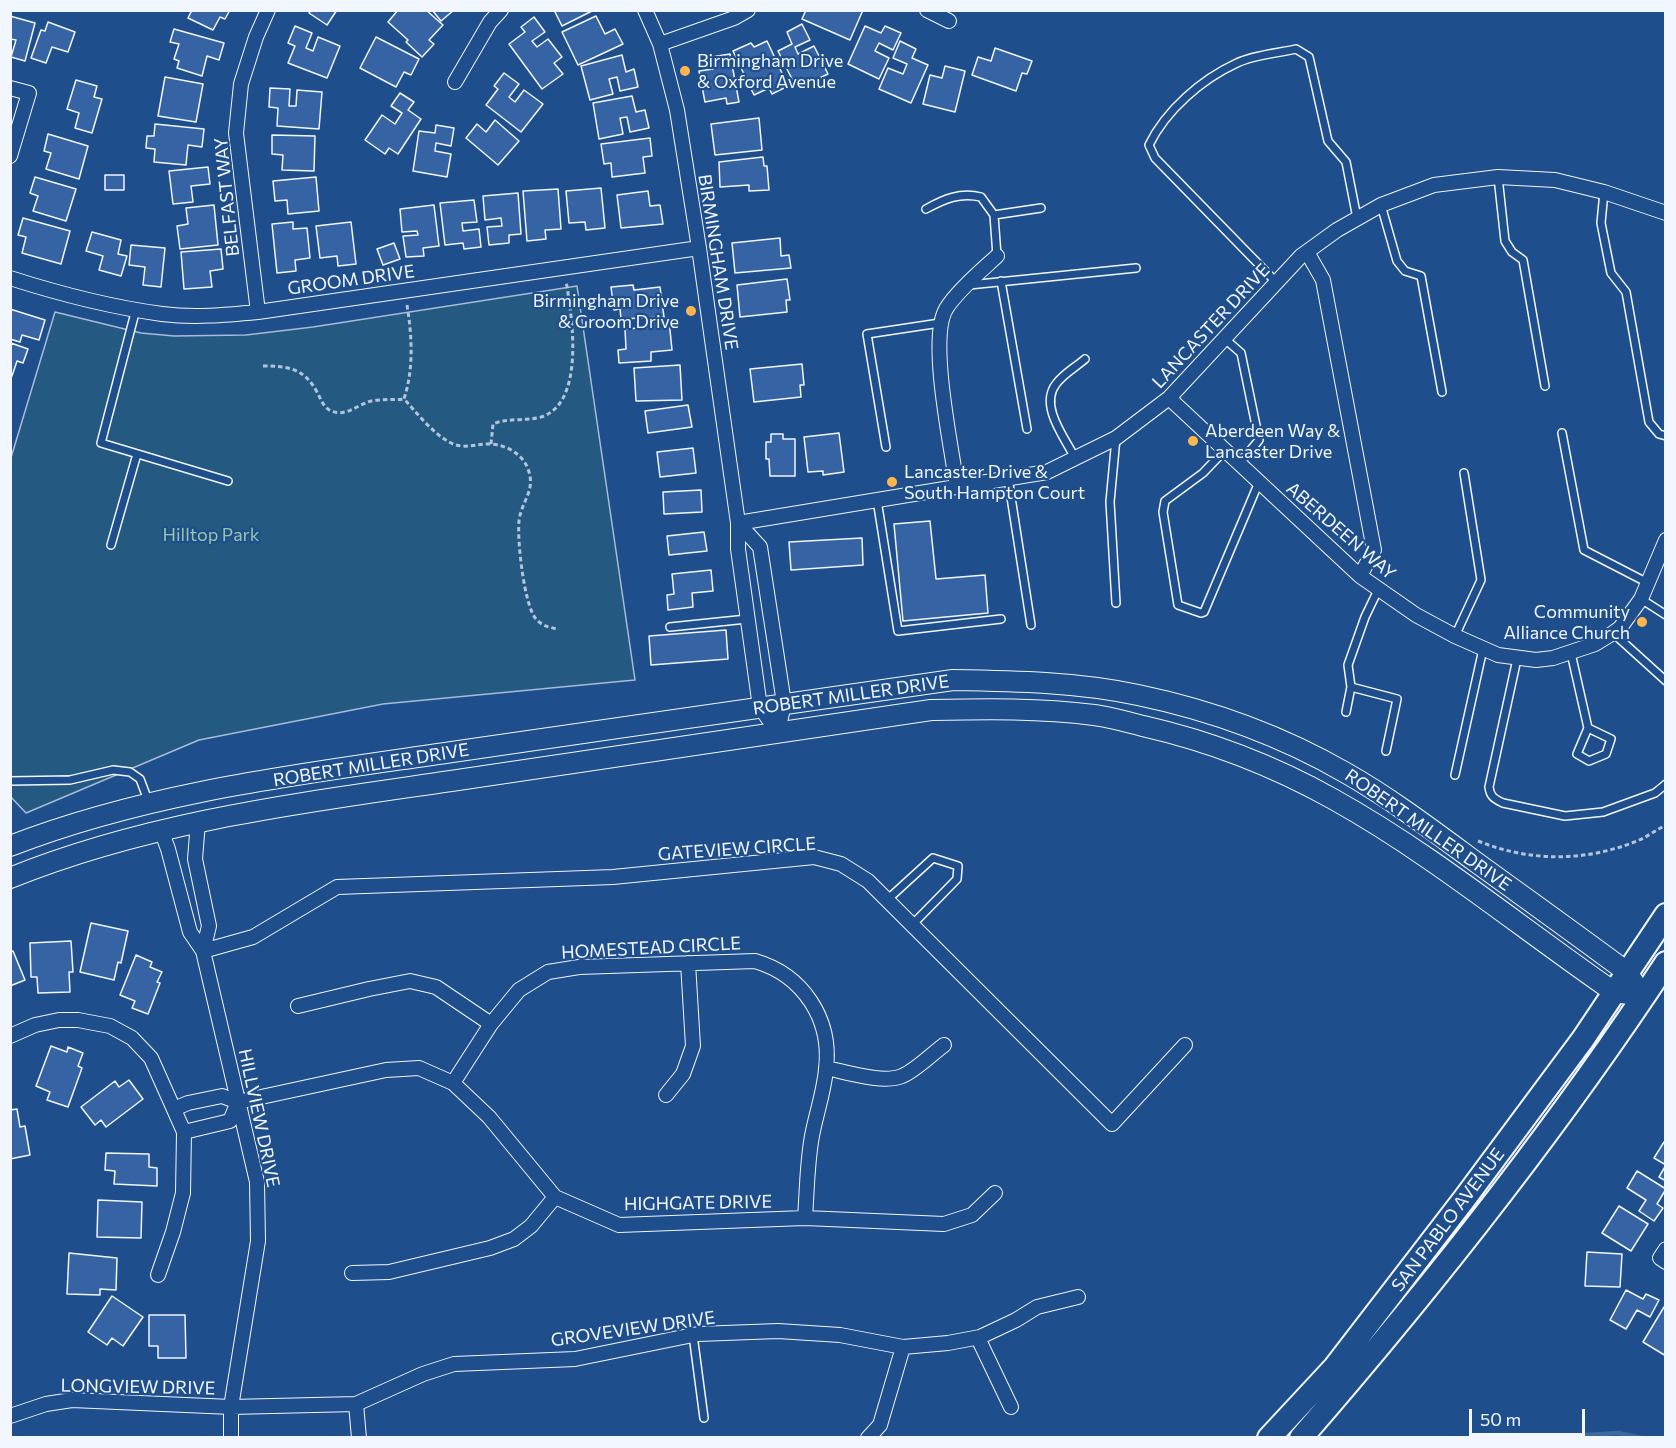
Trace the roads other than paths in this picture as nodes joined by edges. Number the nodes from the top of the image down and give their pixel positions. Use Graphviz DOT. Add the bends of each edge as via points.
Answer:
graph roads {
  1 [pos="268,10"];
  2 [pos="501,10"];
  3 [pos="645,10"];
  4 [pos="748,10"];
  5 [pos="927,10"];
  6 [pos="949,21"];
  7 [pos="660,44"];
  8 [pos="455,82"];
  9 [pos="10,88"];
  10 [pos="10,156"];
  11 [pos="1498,177"];
  12 [pos="1604,192"];
  13 [pos="1381,206"];
  14 [pos="1041,208"];
  15 [pos="926,209"];
  16 [pos="1665,213"];
  17 [pos="994,215"];
  18 [pos="1357,219"];
  19 [pos="699,248"];
  20 [pos="1307,252"];
  21 [pos="997,256"];
  22 [pos="1136,268"];
  23 [pos="10,278"];
  24 [pos="1001,281"];
  25 [pos="1276,283"];
  26 [pos="968,285"];
  27 [pos="136,309"];
  28 [pos="258,312"];
  29 [pos="940,323"];
  30 [pos="1226,339"];
  31 [pos="1085,359"];
  32 [pos="1545,386"];
  33 [pos="1442,392"];
  34 [pos="1169,398"];
  35 [pos="1026,429"];
  36 [pos="1562,433"];
  37 [pos="1665,436"];
  38 [pos="1116,438"];
  39 [pos="886,447"];
  40 [pos="1225,450"];
  41 [pos="137,454"];
  42 [pos="1075,458"];
  43 [pos="1239,464"];
  44 [pos="1464,474"];
  45 [pos="1008,478"];
  46 [pos="228,481"];
  47 [pos="1258,482"];
  48 [pos="957,487"];
  49 [pos="877,500"];
  50 [pos="738,523"];
  51 [pos="1665,540"];
  52 [pos="111,545"];
  53 [pos="1360,576"];
  54 [pos="1648,583"];
  55 [pos="1378,590"];
  56 [pos="1641,599"];
  57 [pos="1116,603"];
  58 [pos="1665,615"];
  59 [pos="747,619"];
  60 [pos="1001,619"];
  61 [pos="1031,625"];
  62 [pos="670,627"];
  63 [pos="1613,633"];
  64 [pos="1455,636"];
  65 [pos="1483,649"];
  66 [pos="1571,653"];
  67 [pos="1517,659"];
  68 [pos="1665,681"];
  69 [pos="1351,687"];
  70 [pos="784,703"];
  71 [pos="760,707"];
  72 [pos="1346,712"];
  73 [pos="1588,728"];
  74 [pos="778,733"];
  75 [pos="1386,751"];
  76 [pos="1455,775"];
  77 [pos="10,781"];
  78 [pos="1665,784"];
  79 [pos="148,803"];
  80 [pos="198,822"];
  81 [pos="160,830"];
  82 [pos="10,846"];
  83 [pos="10,878"];
  84 [pos="887,900"];
  85 [pos="1665,915"];
  86 [pos="912,924"];
  87 [pos="203,951"];
  88 [pos="688,963"];
  89 [pos="1665,963"];
  90 [pos="1627,972"];
  91 [pos="1614,992"];
  92 [pos="1643,997"];
  93 [pos="298,1006"];
  94 [pos="491,1024"];
  95 [pos="10,1036"];
  96 [pos="944,1044"];
  97 [pos="1185,1045"];
  98 [pos="826,1068"];
  99 [pos="453,1083"];
  100 [pos="666,1095"];
  101 [pos="238,1102"];
  102 [pos="174,1109"];
  103 [pos="184,1132"];
  104 [pos="995,1193"];
  105 [pos="555,1197"];
  106 [pos="805,1218"];
  107 [pos="352,1274"];
  108 [pos="158,1275"];
  109 [pos="1078,1297"];
  110 [pos="693,1335"];
  111 [pos="978,1338"];
  112 [pos="903,1347"];
  113 [pos="356,1404"];
  114 [pos="231,1407"];
  115 [pos="1011,1407"];
  116 [pos="11,1411"];
  117 [pos="704,1418"];
  118 [pos="231,1437"];
  119 [pos="360,1437"];
  120 [pos="868,1437"];
  121 [pos="1269,1437"];
  122 [pos="1301,1437"];
  1 -- 28 [label="street, BELFAST WAY" via="241,84 236,133"];
  2 -- 8 [label="street"];
  3 -- 7 [label="street, BIRMINGHAM DRIVE"];
  4 -- 7 [label="street"];
  5 -- 6 [label="street"];
  7 -- 19 [label="street, BIRMINGHAM DRIVE" via="676,110"];
  9 -- 10 [label="street" via="29,93"];
  11 -- 12 [label="street, LANCASTER DRIVE" via="1556,180"];
  11 -- 13 [label="street, LANCASTER DRIVE" via="1434,185"];
  11 -- 32 [label="lane" via="1505,241 1523,260"];
  12 -- 16 [label="street, LANCASTER DRIVE"];
  12 -- 37 [label="lane" via="1601,223 1611,273 1626,292 1649,422"];
  13 -- 18 [label="street, LANCASTER DRIVE"];
  13 -- 33 [label="lane" via="1397,261 1405,271 1421,276"];
  14 -- 17 [label="lane"];
  15 -- 17 [label="lane" via="968,194 981,197"];
  17 -- 21 [label="lane"];
  18 -- 20 [label="street, LANCASTER DRIVE"];
  18 -- 25 [label="lane" via="1346,162 1328,141 1309,57 1296,49 1238,62 1208,80 1177,105 1149,146 1155,158"];
  19 -- 28 [label="street, GROOM DRIVE"];
  19 -- 50 [label="street, BIRMINGHAM DRIVE"];
  20 -- 25 [label="street, LANCASTER DRIVE"];
  20 -- 53 [label="street" via="1323,280 1374,550"];
  21 -- 26 [label="street"];
  22 -- 24 [label="lane"];
  23 -- 27 [label="street, GROOM DRIVE" via="57,293"];
  24 -- 26 [label="lane"];
  24 -- 35 [label="lane"];
  25 -- 30 [label="street, LANCASTER DRIVE"];
  26 -- 29 [label="street" via="946,309"];
  27 -- 28 [label="street, GROOM DRIVE" via="211,316"];
  27 -- 41 [label="lane" via="101,443"];
  29 -- 39 [label="lane" via="867,334"];
  29 -- 48 [label="street" via="938,353"];
  30 -- 34 [label="street, LANCASTER DRIVE"];
  30 -- 43 [label="lane" via="1241,353 1259,440"];
  31 -- 42 [label="lane" via="1056,382 1050,393 1051,409"];
  34 -- 38 [label="street, LANCASTER DRIVE"];
  34 -- 40 [label="street, ABERDEEN WAY"];
  36 -- 54 [label="lane" via="1584,550"];
  38 -- 42 [label="street, LANCASTER DRIVE"];
  38 -- 57 [label="lane" via="1110,502"];
  40 -- 43 [label="street, ABERDEEN WAY"];
  40 -- 47 [label="lane" via="1203,473 1166,501 1163,512 1178,605 1204,612"];
  41 -- 46 [label="lane"];
  41 -- 52 [label="lane"];
  42 -- 45 [label="street, LANCASTER DRIVE" via="1047,472"];
  43 -- 47 [label="street, ABERDEEN WAY"];
  44 -- 64 [label="lane" via="1481,580"];
  45 -- 48 [label="street, LANCASTER DRIVE"];
  45 -- 61 [label="lane"];
  47 -- 53 [label="street, ABERDEEN WAY"];
  48 -- 49 [label="street, LANCASTER DRIVE"];
  49 -- 50 [label="street, LANCASTER DRIVE"];
  49 -- 60 [label="lane" via="898,631"];
  50 -- 59 [label="street, BIRMINGHAM DRIVE"];
  50 -- 70 [label="street" via="760,547"];
  51 -- 54 [label="street, ABERDEEN WAY"];
  53 -- 55 [label="street, ABERDEEN WAY"];
  54 -- 56 [label="street, ABERDEEN WAY"];
  55 -- 64 [label="street, ABERDEEN WAY"];
  55 -- 69 [label="lane" via="1348,665"];
  56 -- 58 [label="lane"];
  56 -- 63 [label="street, ABERDEEN WAY"];
  59 -- 62 [label="lane"];
  59 -- 71 [label="street, BIRMINGHAM DRIVE"];
  63 -- 66 [label="street, ABERDEEN WAY"];
  63 -- 68 [label="lane"];
  64 -- 65 [label="street, ABERDEEN WAY"];
  65 -- 67 [label="street, ABERDEEN WAY"];
  65 -- 76 [label="lane"];
  66 -- 67 [label="street, ABERDEEN WAY" via="1545,659"];
  66 -- 73 [label="lane"];
  67 -- 78 [label="lane" via="1489,787 1494,798 1565,816 1603,812 1655,793"];
  69 -- 72 [label="lane"];
  69 -- 75 [label="lane" via="1397,699"];
  70 -- 71 [label="main road, ROBERT MILLER DRIVE"];
  70 -- 74 [label="street"];
  70 -- 90 [label="main road, ROBERT MILLER DRIVE" via="953,680 1033,681 1137,694 1238,723 1345,772 1404,810"];
  71 -- 74 [label="street, BIRMINGHAM DRIVE"];
  71 -- 79 [label="main road, ROBERT MILLER DRIVE" via="294,776"];
  73 -- 73 [label="lane" via="1576,754 1589,761 1606,754 1611,739"];
  74 -- 80 [label="main road, ROBERT MILLER DRIVE" via="255,810"];
  74 -- 91 [label="main road, ROBERT MILLER DRIVE" via="931,710 1031,708 1096,715 1176,733 1279,771 1333,799 1393,835"];
  77 -- 79 [label="lane" via="70,780 113,770 130,772 140,779"];
  79 -- 82 [label="main road, ROBERT MILLER DRIVE"];
  80 -- 81 [label="main road, ROBERT MILLER DRIVE"];
  80 -- 87 [label="street" via="195,859 209,926"];
  81 -- 83 [label="main road, ROBERT MILLER DRIVE" via="53,861"];
  81 -- 87 [label="street" via="190,932"];
  84 -- 86 [label="street, GATEVIEW CIRCLE"];
  84 -- 86 [label="lane" via="933,858 958,866 957,879"];
  84 -- 87 [label="street, GATEVIEW CIRCLE" via="868,881 841,864 814,857 613,877 337,887 253,937"];
  85 -- 90 [label="main road, SAN PABLO AVENUE"];
  86 -- 97 [label="street, GATEVIEW CIRCLE" via="1112,1124"];
  87 -- 101 [label="street, HILLVIEW DRIVE"];
  88 -- 94 [label="street, HOMESTEAD CIRCLE" via="579,967 548,972 519,990"];
  88 -- 98 [label="street, HOMESTEAD CIRCLE" via="756,961 789,977 809,997 823,1024"];
  88 -- 100 [label="street" via="693,1046 683,1074"];
  89 -- 92 [label="main road, SAN PABLO AVENUE"];
  90 -- 91 [label="main road, SAN PABLO AVENUE"];
  90 -- 92 [label="main road"];
  91 -- 92 [label="main road"];
  91 -- 121 [label="main road, SAN PABLO AVENUE" via="1465,1198 1335,1367"];
  92 -- 122 [label="main road, SAN PABLO AVENUE" via="1473,1230"];
  93 -- 94 [label="street" via="410,981 436,987"];
  94 -- 99 [label="street, HOMESTEAD CIRCLE"];
  95 -- 102 [label="street" via="35,1024 59,1020 110,1026 132,1038 151,1058"];
  96 -- 98 [label="street" via="903,1076 870,1077"];
  98 -- 106 [label="street, HOMESTEAD CIRCLE" via="812,1138"];
  99 -- 101 [label="street, HIGHGATE DRIVE" via="419,1068 386,1070"];
  99 -- 105 [label="street, HIGHGATE DRIVE" via="489,1117"];
  101 -- 102 [label="street, HIGHGATE DRIVE" via="222,1096"];
  101 -- 103 [label="street" via="230,1122"];
  101 -- 114 [label="street, HILLVIEW DRIVE" via="257,1182 258,1241"];
  102 -- 103 [label="street"];
  103 -- 108 [label="street" via="183,1193"];
  104 -- 106 [label="street, HIGHGATE DRIVE" via="972,1215 944,1224"];
  105 -- 106 [label="street, HIGHGATE DRIVE" via="619,1225"];
  105 -- 107 [label="street" via="531,1226 514,1239 389,1272"];
  109 -- 111 [label="street, GROVEVIEW DRIVE" via="1037,1308"];
  110 -- 112 [label="street, GROVEVIEW DRIVE" via="778,1331 840,1335"];
  110 -- 113 [label="street, GROVEVIEW DRIVE" via="575,1359 454,1364"];
  110 -- 117 [label="lane"];
  111 -- 112 [label="street, GROVEVIEW DRIVE"];
  111 -- 115 [label="street"];
  112 -- 120 [label="street" via="880,1425"];
  113 -- 114 [label="street, GROVEVIEW DRIVE"];
  113 -- 119 [label="street"];
  114 -- 116 [label="street, LONGVIEW DRIVE" via="72,1400"];
  114 -- 118 [label="street, HILLVIEW DRIVE"];
}
